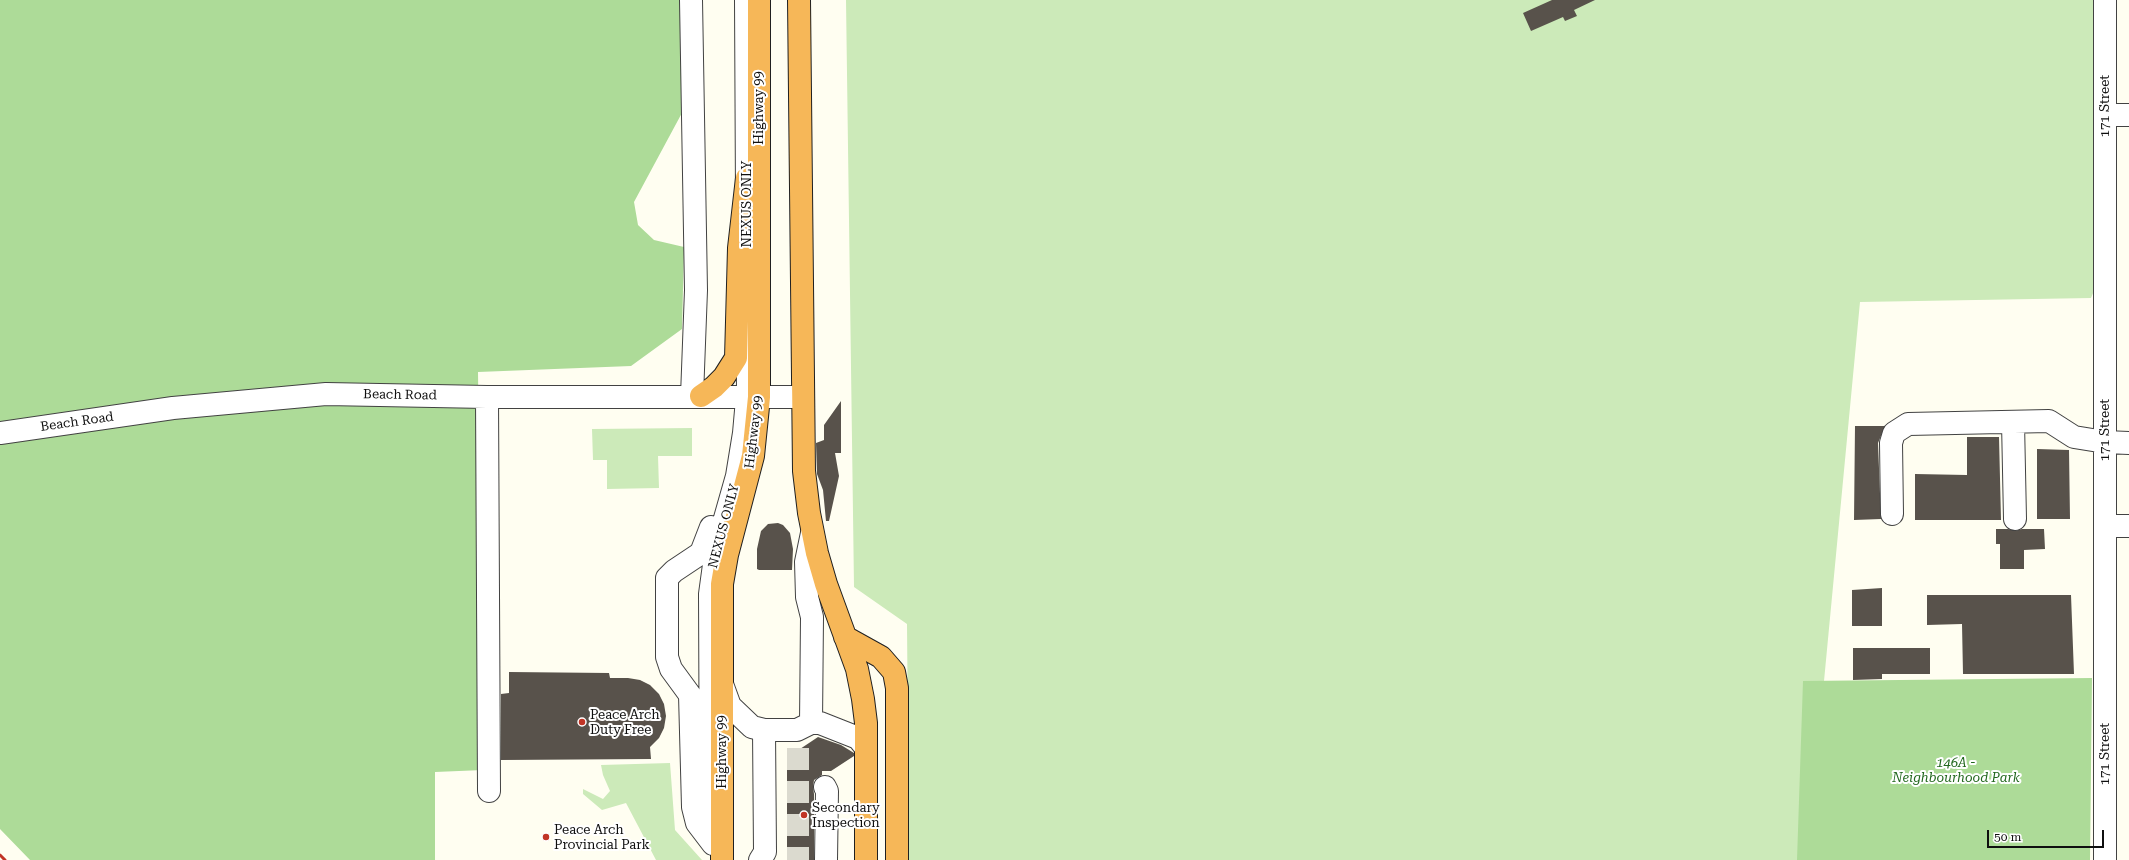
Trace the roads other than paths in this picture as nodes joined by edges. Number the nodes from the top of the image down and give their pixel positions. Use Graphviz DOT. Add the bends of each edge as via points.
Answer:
graph roads {
  1 [pos="691,0"];
  2 [pos="746,0"];
  3 [pos="759,0"];
  4 [pos="799,0"];
  5 [pos="2105,0"];
  6 [pos="759,85"];
  7 [pos="2105,115"];
  8 [pos="2129,115"];
  9 [pos="747,182"];
  10 [pos="697,396"];
  11 [pos="487,397"];
  12 [pos="753,397"];
  13 [pos="802,397"];
  14 [pos="758,419"];
  15 [pos="2013,422"];
  16 [pos="0,433"];
  17 [pos="2105,442"];
  18 [pos="2129,443"];
  19 [pos="743,445"];
  20 [pos="1892,514"];
  21 [pos="2015,519"];
  22 [pos="2105,526"];
  23 [pos="2129,526"];
  24 [pos="812,533"];
  25 [pos="845,637"];
  26 [pos="664,643"];
  27 [pos="722,684"];
  28 [pos="764,730"];
  29 [pos="802,734"];
  30 [pos="866,748"];
  31 [pos="825,787"];
  32 [pos="489,791"];
  33 [pos="716,856"];
  34 [pos="767,857"];
  35 [pos="826,860"];
  36 [pos="866,860"];
  37 [pos="896,860"];
  38 [pos="2105,860"];
  1 -- 10 [label="street"];
  2 -- 9 [label="street, NEXUS ONLY"];
  3 -- 6 [label="highway, Highway 99"];
  4 -- 13 [label="highway"];
  5 -- 7 [label="street, 171 Street"];
  6 -- 9 [label="highway"];
  6 -- 12 [label="highway, Highway 99"];
  7 -- 8 [label="street"];
  7 -- 17 [label="street, 171 Street"];
  9 -- 10 [label="highway" via="739,248 736,358 714,387"];
  9 -- 12 [label="street, NEXUS ONLY"];
  10 -- 11 [label="street, Beach Road"];
  10 -- 12 [label="street, Beach Road"];
  11 -- 16 [label="street, Beach Road" via="326,394 173,408"];
  11 -- 32 [label="street"];
  12 -- 13 [label="street, Beach Road"];
  12 -- 14 [label="highway, Highway 99"];
  12 -- 19 [label="street, NEXUS ONLY"];
  13 -- 24 [label="highway" via="804,478"];
  14 -- 19 [label="street"];
  14 -- 27 [label="highway, Highway 99" via="750,472 724,571"];
  15 -- 17 [label="street" via="2049,421 2074,437"];
  15 -- 20 [label="street" via="1908,424 1894,433 1891,442"];
  15 -- 21 [label="street"];
  17 -- 18 [label="street"];
  17 -- 22 [label="street, 171 Street"];
  19 -- 33 [label="street, NEXUS ONLY" via="733,494 716,550 711,580"];
  19 -- 33 [label="street" via="733,458 728,471 704,549 667,578 668,663 690,695 693,807 697,823"];
  22 -- 23 [label="street"];
  22 -- 38 [label="street, 171 Street"];
  24 -- 25 [label="highway" via="826,584"];
  24 -- 29 [label="street" via="806,562 807,596 812,617"];
  25 -- 30 [label="highway" via="857,669 863,699"];
  25 -- 37 [label="highway" via="881,657 894,672 897,688"];
  26 -- 33 [label="street" via="659,664 681,699 685,822 693,838"];
  27 -- 28 [label="street" via="734,711 752,727"];
  27 -- 33 [label="highway, Highway 99"];
  28 -- 29 [label="street"];
  28 -- 34 [label="street"];
  29 -- 30 [label="street" via="820,723 858,738"];
  30 -- 36 [label="highway"];
  31 -- 35 [label="street"];
}
